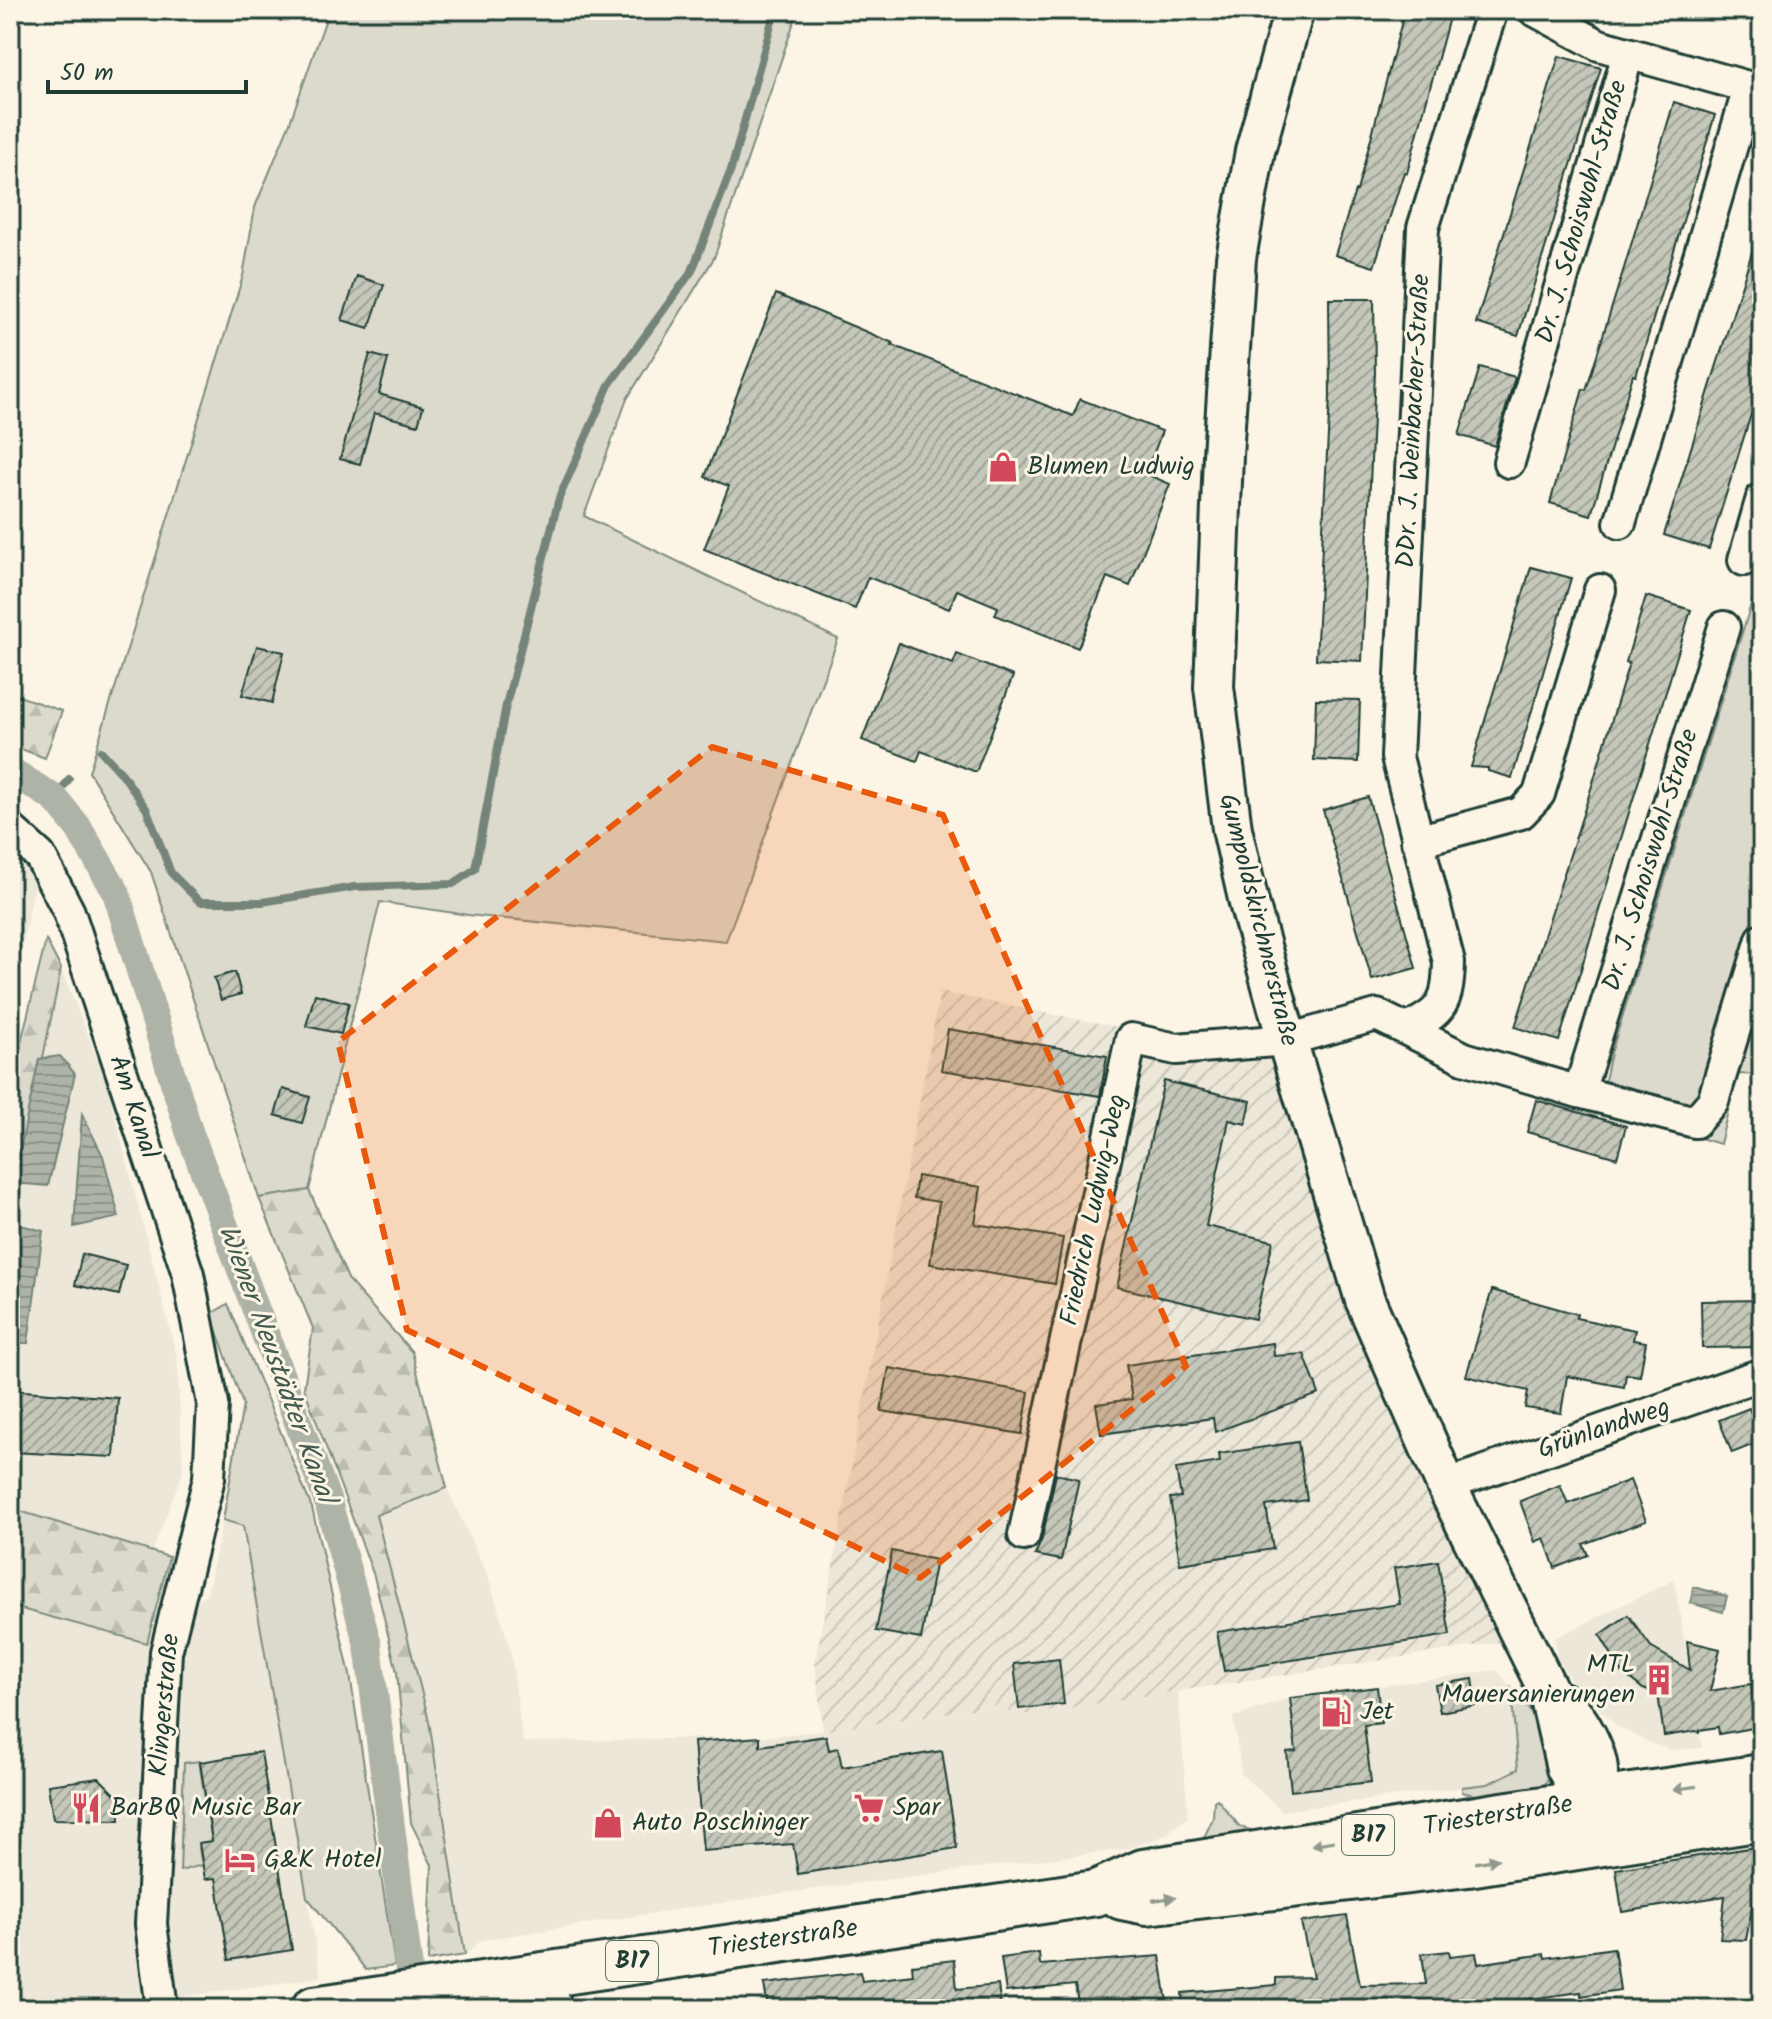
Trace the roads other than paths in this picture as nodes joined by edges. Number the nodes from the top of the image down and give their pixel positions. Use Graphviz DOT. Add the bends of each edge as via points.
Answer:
graph roads {
  1 [pos="1294,10"];
  2 [pos="1492,10"];
  3 [pos="1534,10"];
  4 [pos="1628,54"];
  5 [pos="1756,90"];
  6 [pos="1509,462"];
  7 [pos="1762,498"];
  8 [pos="1620,523"];
  9 [pos="1744,560"];
  10 [pos="1600,590"];
  11 [pos="1724,627"];
  12 [pos="10,829"];
  13 [pos="1417,841"];
  14 [pos="1762,939"];
  15 [pos="1407,1029"];
  16 [pos="1287,1040"];
  17 [pos="1579,1092"];
  18 [pos="1762,1374"];
  19 [pos="213,1404"];
  20 [pos="1446,1485"];
  21 [pos="1024,1535"];
  22 [pos="1762,1777"];
  23 [pos="1762,1818"];
  24 [pos="1596,1822"];
  25 [pos="552,1992"];
  26 [pos="162,2009"];
  27 [pos="314,2009"];
  1 -- 16 [label="street, Gumpoldskirchnerstraße" via="1255,151 1236,258 1214,687 1232,829"];
  2 -- 13 [label="street, DDr. J. Weinbacher-Straße" via="1423,228 1397,757"];
  3 -- 4 [label="street, Dr. J. Schoiswohl-Straße" via="1599,45"];
  4 -- 5 [label="street, Dr. J. Schoiswohl-Straße"];
  4 -- 6 [label="street, Dr. J. Schoiswohl-Straße"];
  5 -- 8 [label="street, Dr. J. Schoiswohl-Straße"];
  7 -- 9 [label="street"];
  10 -- 13 [label="street" via="1539,794 1521,813"];
  11 -- 17 [label="street, Dr. J. Schoiswohl-Straße"];
  12 -- 19 [label="street, Am Kanal" via="40,856 69,912 188,1274"];
  13 -- 15 [label="street, DDr. J. Weinbacher-Straße" via="1449,962 1449,988 1440,1009"];
  14 -- 17 [label="street" via="1713,1101 1695,1122"];
  15 -- 16 [label="street" via="1377,1015"];
  15 -- 17 [label="street" via="1464,1058"];
  16 -- 20 [label="street, Gumpoldskirchnerstraße" via="1365,1300"];
  16 -- 21 [label="street, Friedrich Ludwig-Weg" via="1176,1049 1131,1039"];
  18 -- 20 [label="street, Grünlandweg"];
  19 -- 26 [label="street, Klingerstraße" via="209,1478 166,1652 151,1924"];
  20 -- 24 [label="street, Gumpoldskirchnerstraße" via="1548,1690 1585,1732 1599,1771"];
  22 -- 24 [label="main road, Triesterstraße / B17, one-way"];
  23 -- 24 [label="main road, Triesterstraße / B17"];
  24 -- 25 [label="main road, Triesterstraße / B17" via="1468,1864 1147,1902 1096,1893"];
  25 -- 27 [label="main road, Triesterstraße / B17" via="470,1986"];
}
